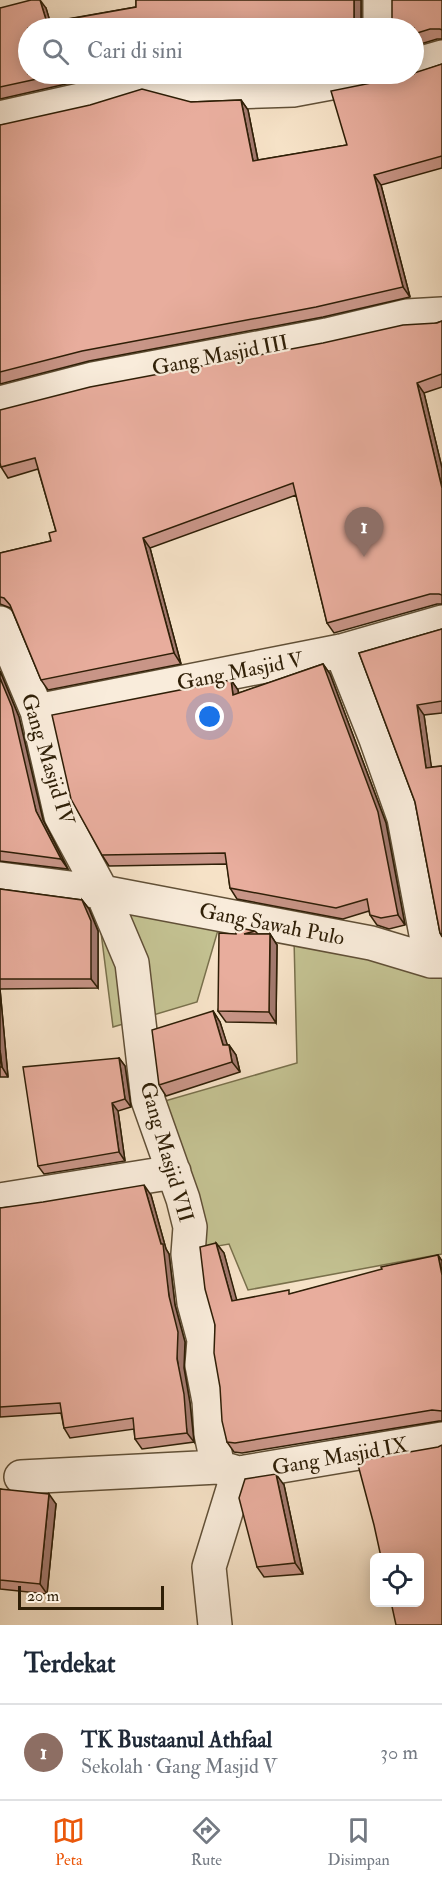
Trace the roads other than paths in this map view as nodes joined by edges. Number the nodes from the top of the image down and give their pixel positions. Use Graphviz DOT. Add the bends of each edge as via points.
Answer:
graph roads {
  1 [pos="380,0"];
  2 [pos="380,18"];
  3 [pos="442,57"];
  4 [pos="424,62"];
  5 [pos="136,84"];
  6 [pos="164,84"];
  7 [pos="326,84"];
  8 [pos="0,118"];
  9 [pos="442,314"];
  10 [pos="0,402"];
  11 [pos="442,622"];
  12 [pos="0,623"];
  13 [pos="341,651"];
  14 [pos="37,711"];
  15 [pos="0,879"];
  16 [pos="102,892"];
  17 [pos="437,961"];
  18 [pos="174,1172"];
  19 [pos="0,1200"];
  20 [pos="442,1439"];
  21 [pos="228,1470"];
  22 [pos="21,1477"];
  23 [pos="215,1625"];
  1 -- 2 [label="street"];
  3 -- 4 [label="street"];
  5 -- 8 [label="street"];
  6 -- 7 [label="street" via="198,93 293,90"];
  9 -- 10 [label="street, Gang Masjid III" via="407,316 93,379"];
  11 -- 13 [label="street, Gang Masjid V"];
  12 -- 14 [label="street, Gang Masjid IV"];
  13 -- 14 [label="street, Gang Masjid V"];
  13 -- 17 [label="street" via="404,818"];
  14 -- 16 [label="street, Gang Masjid IV" via="61,816"];
  15 -- 16 [label="street, Gang Sawah Pulo"];
  16 -- 17 [label="street, Gang Sawah Pulo" via="372,943"];
  16 -- 18 [label="street, Gang Masjid VII" via="132,963 148,1100"];
  18 -- 19 [label="street"];
  18 -- 21 [label="street, Gang Masjid VII" via="190,1227 188,1254 204,1340 202,1365"];
  20 -- 21 [label="street, Gang Masjid IX"];
  21 -- 22 [label="street, Gang Masjid IX"];
  21 -- 23 [label="street" via="209,1568"];
}
